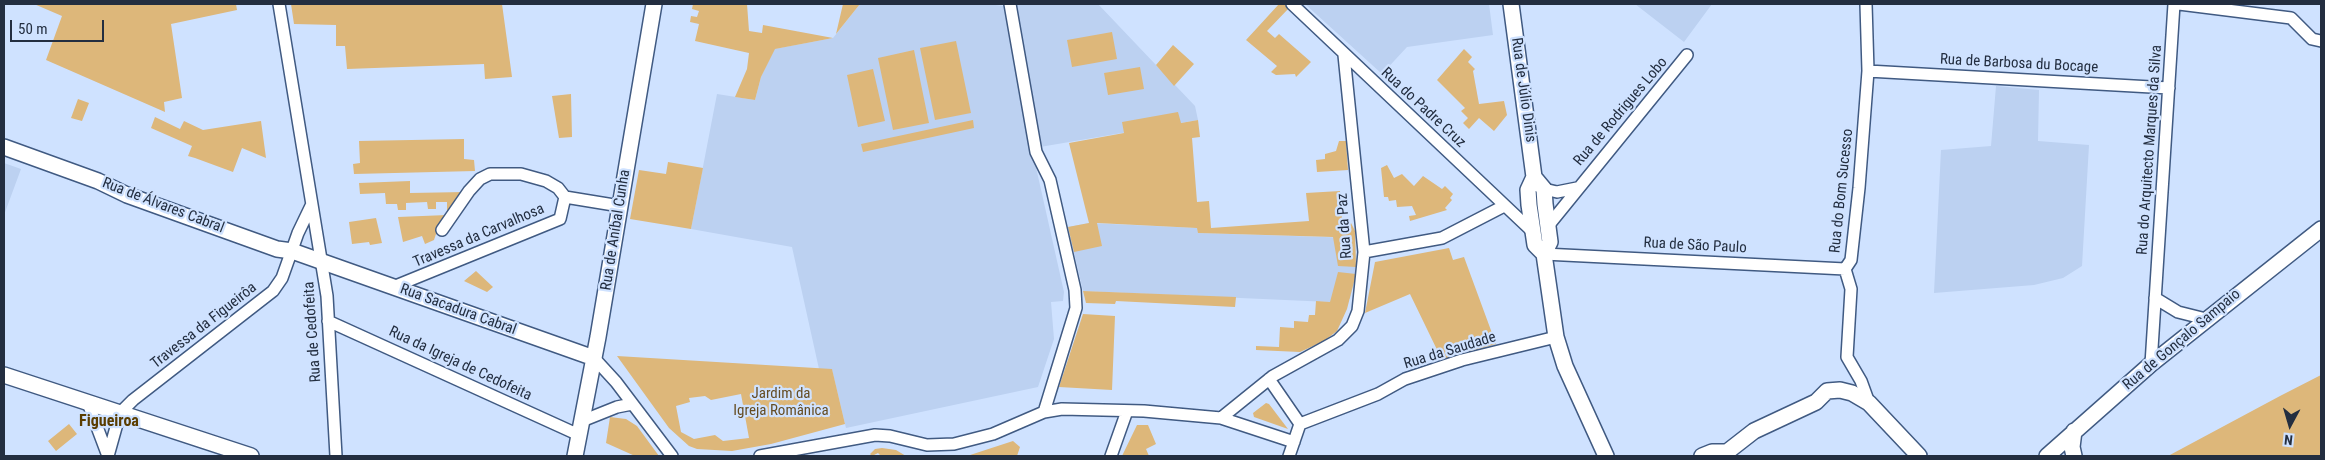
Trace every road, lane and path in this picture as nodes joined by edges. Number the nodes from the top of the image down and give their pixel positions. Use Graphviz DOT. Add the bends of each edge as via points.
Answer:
graph roads {
  1 [pos="279,4"];
  2 [pos="654,4"];
  3 [pos="1010,4"];
  4 [pos="1292,4"];
  5 [pos="1511,4"];
  6 [pos="1866,4"];
  7 [pos="2174,4"];
  8 [pos="2179,4"];
  9 [pos="2321,42"];
  10 [pos="1344,55"];
  11 [pos="1687,56"];
  12 [pos="1868,70"];
  13 [pos="2168,88"];
  14 [pos="4,147"];
  15 [pos="1539,183"];
  16 [pos="1577,188"];
  17 [pos="565,198"];
  18 [pos="311,206"];
  19 [pos="620,206"];
  20 [pos="1504,206"];
  21 [pos="1548,226"];
  22 [pos="2321,229"];
  23 [pos="442,230"];
  24 [pos="1534,233"];
  25 [pos="292,251"];
  26 [pos="1364,252"];
  27 [pos="1544,254"];
  28 [pos="322,262"];
  29 [pos="1845,269"];
  30 [pos="393,287"];
  31 [pos="2155,298"];
  32 [pos="2206,319"];
  33 [pos="328,320"];
  34 [pos="1556,337"];
  35 [pos="594,358"];
  36 [pos="2152,364"];
  37 [pos="4,375"];
  38 [pos="1269,380"];
  39 [pos="88,403"];
  40 [pos="1869,403"];
  41 [pos="632,404"];
  42 [pos="1127,410"];
  43 [pos="1044,412"];
  44 [pos="120,413"];
  45 [pos="1220,418"];
  46 [pos="1300,424"];
  47 [pos="580,428"];
  48 [pos="2074,431"];
  49 [pos="1294,442"];
  50 [pos="925,451"];
  51 [pos="252,456"];
  52 [pos="336,456"];
  53 [pos="575,456"];
  54 [pos="671,456"];
  55 [pos="760,456"];
  56 [pos="1112,456"];
  57 [pos="1289,456"];
  58 [pos="1606,456"];
  59 [pos="1702,456"];
  60 [pos="1919,456"];
  61 [pos="2047,456"];
  62 [pos="2074,456"];
  1 -- 18 [label="street, Rua de Cedofeita"];
  2 -- 19 [label="main road, Rua de Aníbal Cunha"];
  3 -- 43 [label="street" via="1036,152 1050,180 1075,290 1076,308"];
  4 -- 10 [label="street, Rua do Padre Cruz"];
  5 -- 15 [label="main road, Rua de Júlio Dinis"];
  6 -- 12 [label="street, Rua do Bom Sucesso"];
  7 -- 13 [label="street, Rua do Arquitecto Marques da Silva"];
  8 -- 9 [label="street" via="2291,18"];
  10 -- 20 [label="street, Rua do Padre Cruz"];
  10 -- 26 [label="street, Rua da Paz"];
  11 -- 16 [label="street, Rua de Rodrigues Lobo"];
  12 -- 13 [label="street, Rua de Barbosa du Bocage"];
  12 -- 29 [label="street, Rua do Bom Sucesso" via="1855,239 1851,260"];
  13 -- 31 [label="street, Rua do Arquitecto Marques da Silva"];
  14 -- 25 [label="main road, Rua de Álvares Cabral" via="127,195 277,249"];
  15 -- 16 [label="street, Rua de Rodrigues Lobo" via="1558,192"];
  15 -- 21 [label="main road, Rua de Júlio Dinis"];
  15 -- 24 [label="main road, Rua de Júlio Dinis" via="1528,190"];
  16 -- 21 [label="street, Rua de Rodrigues Lobo"];
  17 -- 19 [label="street"];
  17 -- 23 [label="street" via="558,188 540,179 521,174 490,174 469,191"];
  17 -- 30 [label="street, Travessa da Carvalhosa" via="560,219"];
  18 -- 25 [label="street"];
  18 -- 28 [label="street, Rua de Cedofeita"];
  19 -- 35 [label="main road, Rua de Aníbal Cunha"];
  20 -- 24 [label="street, Rua do Padre Cruz"];
  20 -- 26 [label="street" via="1442,238"];
  21 -- 27 [label="main road, Rua de Júlio Dinis" via="1550,242"];
  22 -- 32 [label="main road, Rua de Gonçalo Sampaio"];
  24 -- 27 [label="main road, Rua de Júlio Dinis" via="1535,245"];
  25 -- 28 [label="main road, Rua de Álvares Cabral"];
  25 -- 44 [label="street, Travessa da Figueirôa" via="282,278 268,296"];
  26 -- 38 [label="street, Rua da Paz" via="1358,310 1352,326 1338,340"];
  27 -- 29 [label="street, Rua de São Paulo"];
  27 -- 34 [label="main road, Rua de Júlio Dinis"];
  28 -- 30 [label="main road, Rua Sacadura Cabral"];
  28 -- 33 [label="street, Rua de Cedofeita"];
  29 -- 40 [label="street, Rua do Bom Sucesso" via="1851,289 1847,357"];
  30 -- 35 [label="main road, Rua Sacadura Cabral"];
  31 -- 32 [label="street" via="2178,312"];
  31 -- 36 [label="street, Rua do Arquitecto Marques da Silva"];
  32 -- 36 [label="main road, Rua de Gonçalo Sampaio"];
  33 -- 47 [label="street, Rua da Igreja de Cedofeita"];
  33 -- 52 [label="street, Rua de Cedofeita"];
  34 -- 46 [label="street, Rua da Saudade" via="1446,365"];
  34 -- 58 [label="main road, Rua de Júlio Dinis" via="1565,366"];
  35 -- 41 [label="street"];
  35 -- 47 [label="main road, Rua de Aníbal Cunha"];
  36 -- 48 [label="main road, Rua de Gonçalo Sampaio"];
  37 -- 39 [label="main road"];
  38 -- 45 [label="street, Rua da Paz"];
  38 -- 46 [label="street"];
  39 -- 44 [label="main road"];
  39 -- 44 [label="street" via="108,456"];
  40 -- 59 [label="main road" via="1852,393 1840,390 1827,392 1816,402 1754,431 1727,452"];
  40 -- 60 [label="main road"];
  41 -- 47 [label="street"];
  41 -- 54 [label="street"];
  42 -- 43 [label="street" via="1062,409"];
  42 -- 45 [label="street"];
  42 -- 56 [label="street"];
  43 -- 50 [label="street" via="972,441"];
  44 -- 51 [label="main road"];
  45 -- 49 [label="street"];
  46 -- 49 [label="street"];
  47 -- 53 [label="main road, Rua de Aníbal Cunha"];
  48 -- 61 [label="main road, Rua de Gonçalo Sampaio"];
  48 -- 62 [label="main road"];
  49 -- 57 [label="street"];
  50 -- 55 [label="street" via="890,436 874,435"];
}
